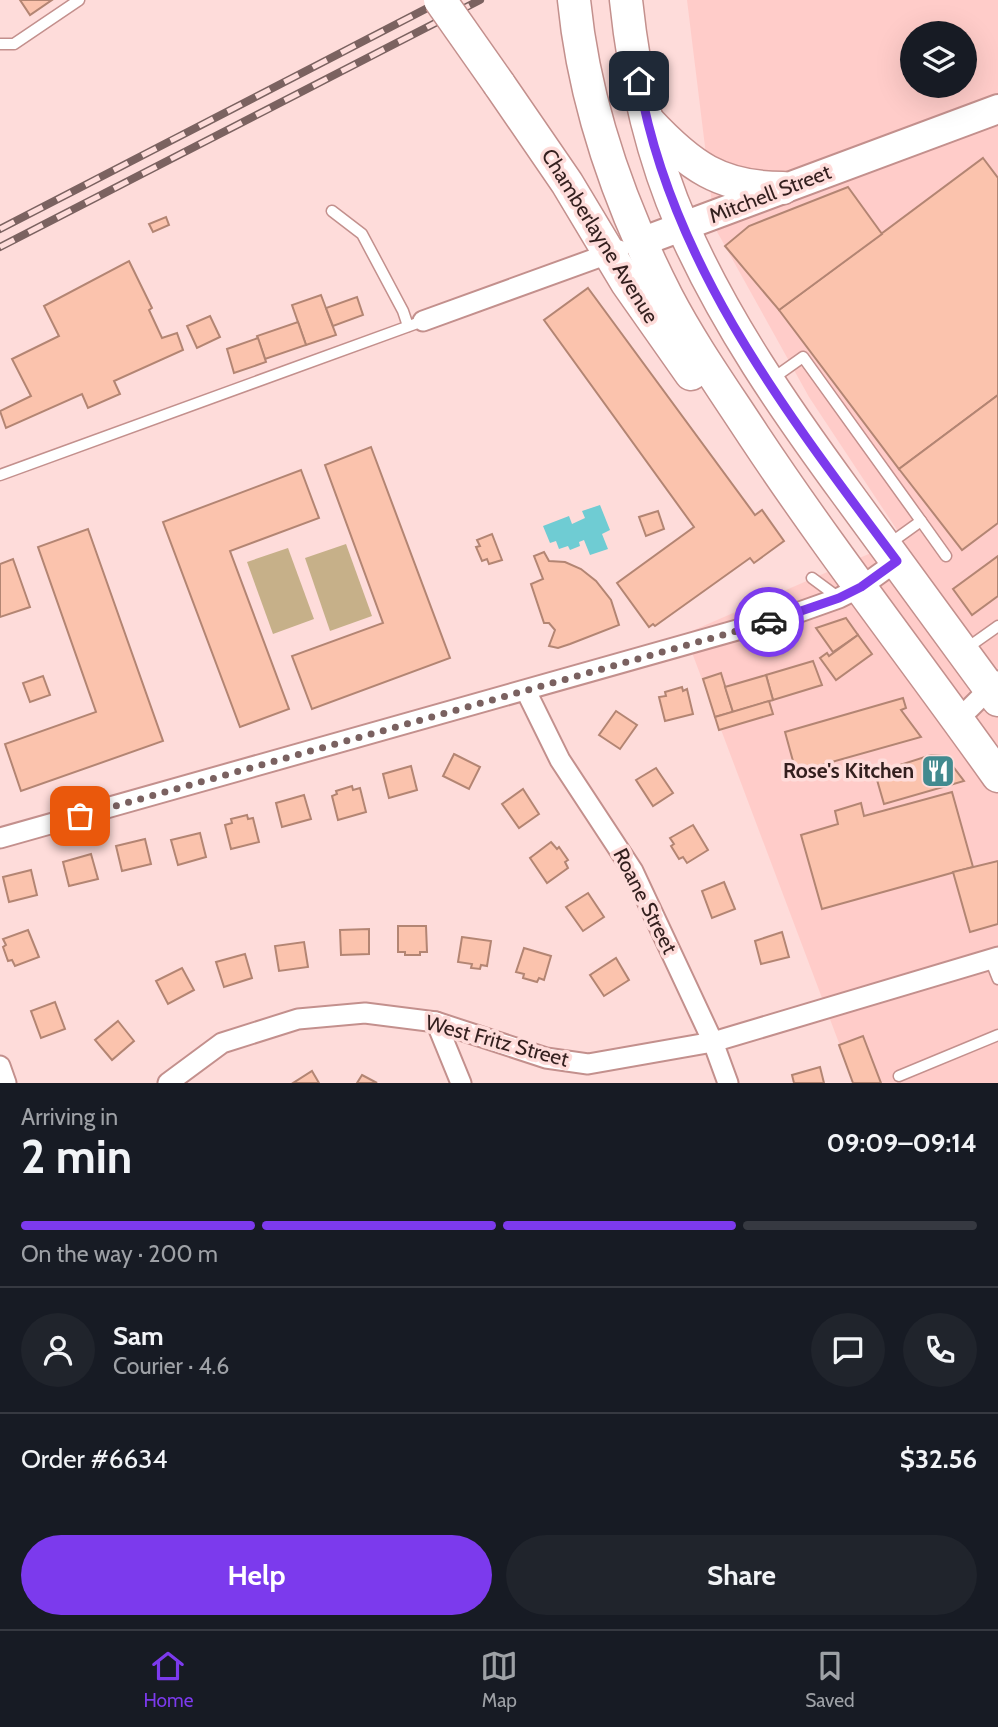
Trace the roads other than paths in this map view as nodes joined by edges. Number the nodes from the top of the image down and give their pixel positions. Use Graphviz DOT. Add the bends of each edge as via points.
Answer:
graph roads {
  1 [pos="79,0"];
  2 [pos="440,0"];
  3 [pos="574,0"];
  4 [pos="627,9"];
  5 [pos="0,44"];
  6 [pos="998,109"];
  7 [pos="646,119"];
  8 [pos="783,188"];
  9 [pos="332,211"];
  10 [pos="682,226"];
  11 [pos="641,242"];
  12 [pos="610,254"];
  13 [pos="415,324"];
  14 [pos="767,383"];
  15 [pos="772,463"];
  16 [pos="0,475"];
  17 [pos="921,521"];
  18 [pos="891,554"];
  19 [pos="946,556"];
  20 [pos="811,578"];
  21 [pos="850,593"];
  22 [pos="998,626"];
  23 [pos="962,651"];
  24 [pos="995,690"];
  25 [pos="526,691"];
  26 [pos="958,720"];
  27 [pos="998,776"];
  28 [pos="0,838"];
  29 [pos="994,958"];
  30 [pos="998,979"];
  31 [pos="436,1022"];
  32 [pos="998,1035"];
  33 [pos="713,1042"];
  34 [pos="0,1066"];
  35 [pos="899,1076"];
  36 [pos="6,1083"];
  37 [pos="168,1083"];
  38 [pos="461,1083"];
  39 [pos="728,1083"];
  1 -- 5 [label="lane" via="14,44"];
  2 -- 12 [label="main road, Chamberlayne Avenue, bridge" via="567,183"];
  3 -- 11 [label="main road, Chamberlayne Avenue" via="591,93"];
  4 -- 7 [label="main road"];
  6 -- 8 [label="street, Mitchell Street"];
  7 -- 8 [label="main road" via="686,157 712,174 743,186"];
  7 -- 10 [label="main road"];
  8 -- 10 [label="street, Mitchell Street"];
  9 -- 13 [label="lane" via="362,234 403,311"];
  10 -- 11 [label="street, Mitchell Street"];
  10 -- 14 [label="main road" via="724,311"];
  11 -- 12 [label="street, Mitchell Street"];
  11 -- 15 [label="main road, Chamberlayne Avenue" via="692,339"];
  12 -- 13 [label="street, Mitchell Street"];
  12 -- 15 [label="main road, Chamberlayne Avenue" via="712,405"];
  13 -- 16 [label="lane"];
  14 -- 17 [label="lane" via="803,358"];
  14 -- 18 [label="main road"];
  15 -- 21 [label="main road, Chamberlayne Avenue"];
  17 -- 18 [label="lane"];
  17 -- 19 [label="lane"];
  18 -- 21 [label="street"];
  18 -- 23 [label="main road"];
  20 -- 21 [label="lane"];
  21 -- 25 [label="street" via="722,636"];
  21 -- 26 [label="main road, Chamberlayne Avenue"];
  22 -- 23 [label="lane"];
  23 -- 24 [label="main road"];
  24 -- 26 [label="street"];
  25 -- 28 [label="street"];
  25 -- 33 [label="street, Roane Street" via="560,760 634,871"];
  26 -- 27 [label="main road, Chamberlayne Avenue"];
  29 -- 30 [label="lane"];
  29 -- 33 [label="street, West Fritz Street"];
  31 -- 33 [label="street, West Fritz Street" via="546,1058 588,1063"];
  31 -- 37 [label="street, West Fritz Street" via="365,1013 298,1019 222,1043"];
  31 -- 38 [label="street"];
  32 -- 35 [label="lane"];
  33 -- 39 [label="street, Roane Street"];
  34 -- 36 [label="street"];
}
